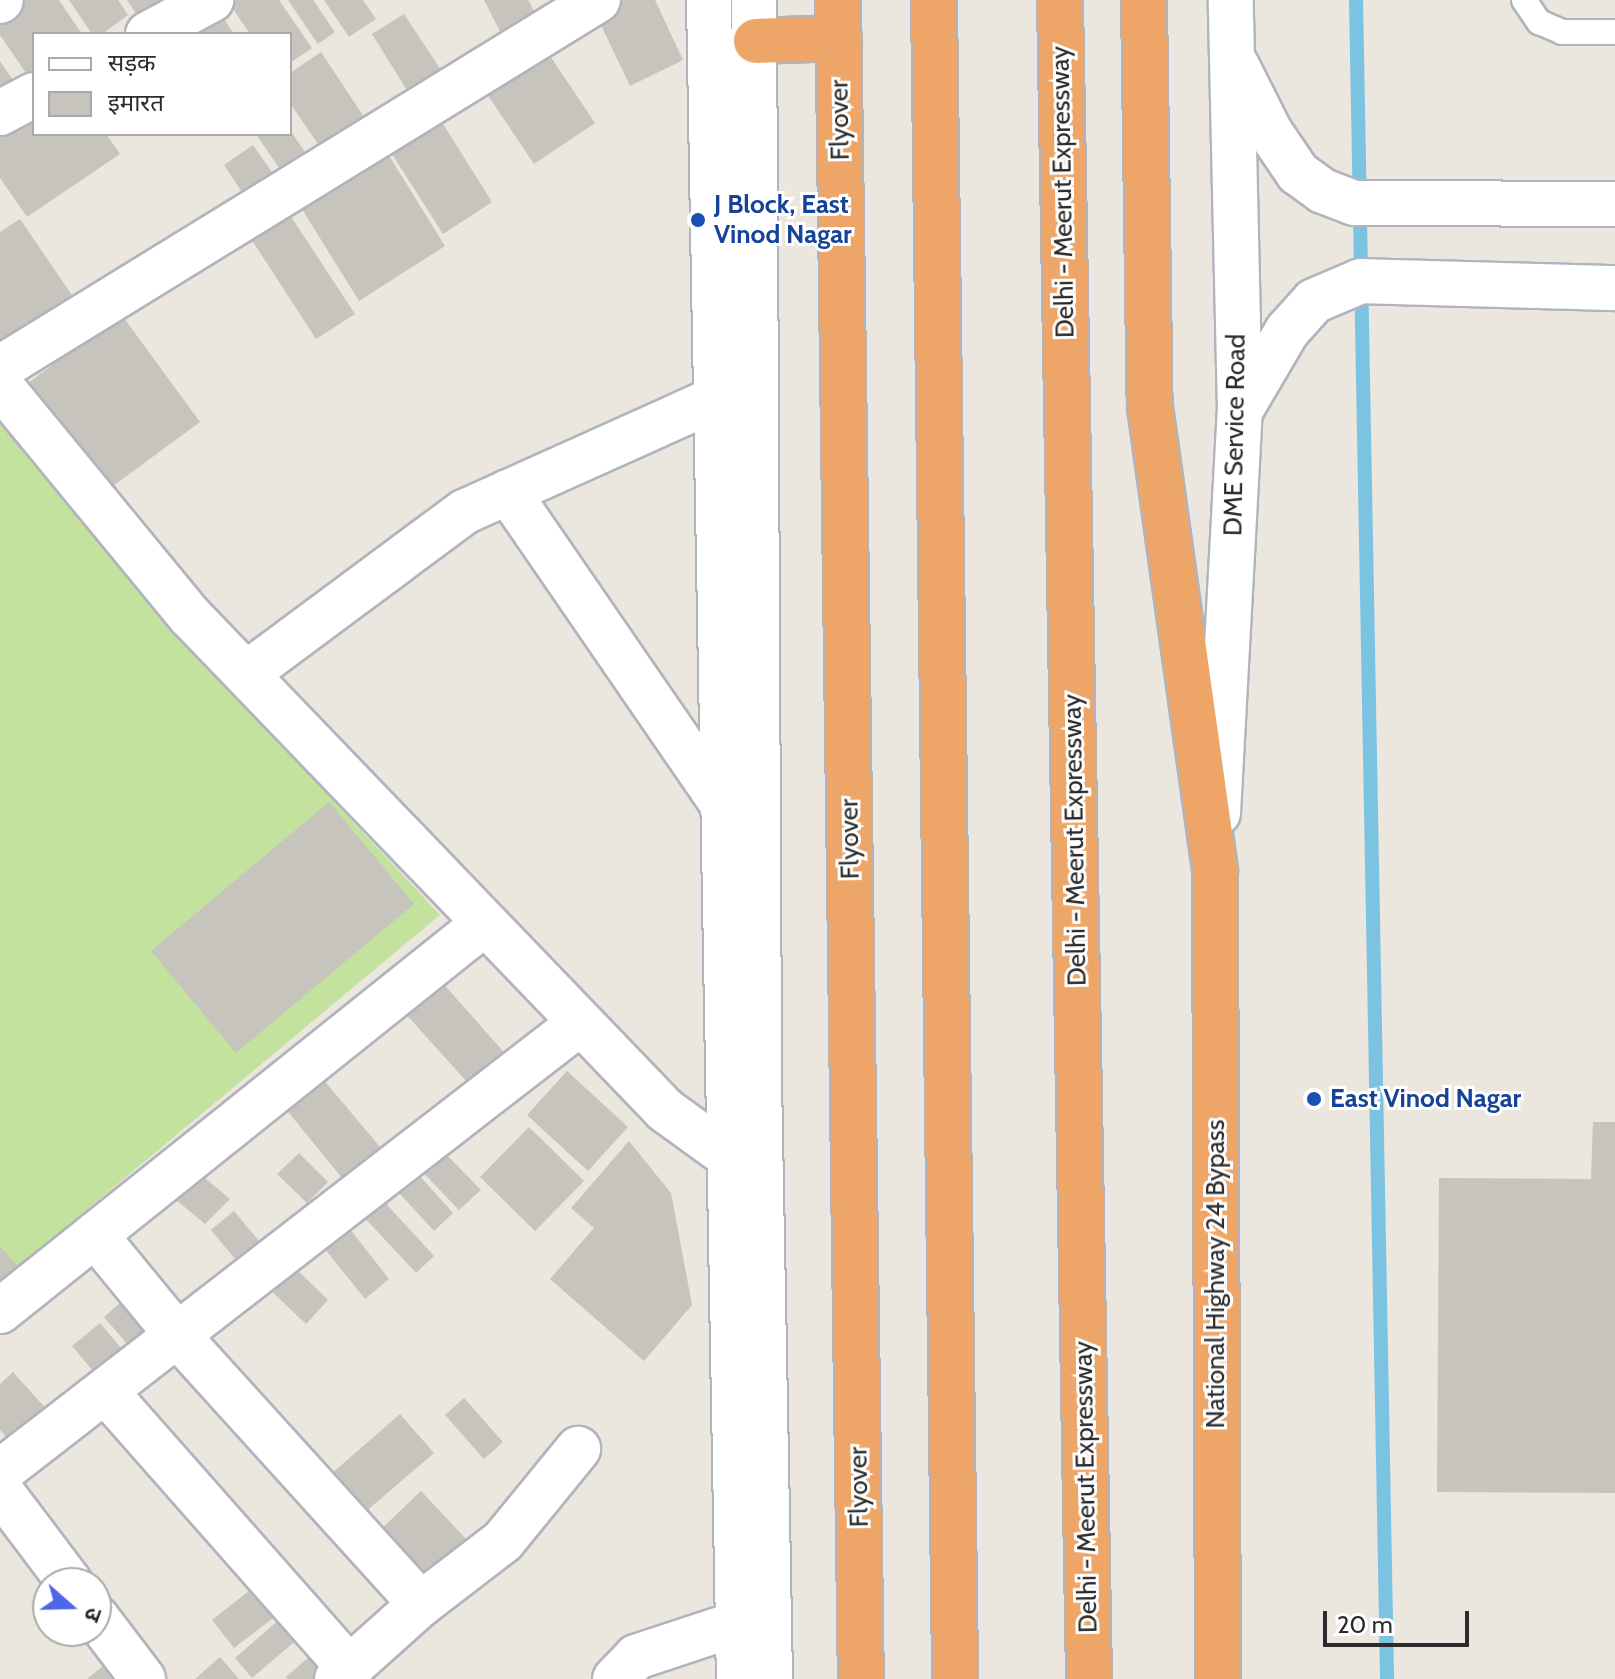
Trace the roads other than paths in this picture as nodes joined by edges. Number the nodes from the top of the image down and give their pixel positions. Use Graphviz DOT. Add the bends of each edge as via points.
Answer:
graph roads {
  1 [pos="211,0"];
  2 [pos="598,0"];
  3 [pos="709,0"];
  4 [pos="934,0"];
  5 [pos="1060,0"];
  6 [pos="1144,0"];
  7 [pos="1231,0"];
  8 [pos="1524,0"];
  9 [pos="838,19"];
  10 [pos="755,21"];
  11 [pos="152,32"];
  12 [pos="1615,32"];
  13 [pos="1231,53"];
  14 [pos="32,96"];
  15 [pos="0,113"];
  16 [pos="1615,204"];
  17 [pos="1615,288"];
  18 [pos="0,368"];
  19 [pos="0,385"];
  20 [pos="716,399"];
  21 [pos="1240,411"];
  22 [pos="508,492"];
  23 [pos="246,674"];
  24 [pos="724,806"];
  25 [pos="1215,870"];
  26 [pos="484,924"];
  27 [pos="580,1023"];
  28 [pos="730,1157"];
  29 [pos="95,1235"];
  30 [pos="0,1311"];
  31 [pos="177,1335"];
  32 [pos="105,1391"];
  33 [pos="578,1449"];
  34 [pos="0,1472"];
  35 [pos="0,1490"];
  36 [pos="58,1567"];
  37 [pos="421,1604"];
  38 [pos="739,1623"];
  39 [pos="112,1638"];
  40 [pos="343,1674"];
  41 [pos="143,1679"];
  42 [pos="615,1679"];
  43 [pos="739,1679"];
  44 [pos="770,1679"];
  45 [pos="861,1679"];
  46 [pos="955,1679"];
  47 [pos="1089,1679"];
  48 [pos="1218,1679"];
  1 -- 11 [label="street"];
  2 -- 18 [label="street"];
  3 -- 20 [label="street"];
  4 -- 46 [label="highway"];
  5 -- 47 [label="highway, Delhi - Meerut Expressway"];
  6 -- 25 [label="highway" via="1150,407"];
  7 -- 13 [label="street, DME Service Road"];
  8 -- 12 [label="lane" via="1539,22 1562,32"];
  9 -- 10 [label="highway"];
  9 -- 45 [label="highway, Flyover"];
  10 -- 44 [label="street" via="759,1063"];
  13 -- 16 [label="street" via="1270,132 1298,173 1334,195 1355,203"];
  13 -- 21 [label="street, DME Service Road"];
  14 -- 15 [label="street"];
  17 -- 21 [label="street" via="1361,281 1314,301 1287,331"];
  19 -- 23 [label="street" via="190,616"];
  20 -- 22 [label="street"];
  20 -- 24 [label="street"];
  21 -- 25 [label="street, DME Service Road"];
  22 -- 23 [label="street" via="464,512"];
  22 -- 24 [label="street"];
  23 -- 26 [label="street"];
  24 -- 28 [label="street"];
  25 -- 48 [label="highway, National Highway 24 Bypass"];
  26 -- 27 [label="street"];
  26 -- 29 [label="street"];
  27 -- 28 [label="street" via="665,1110"];
  27 -- 31 [label="street"];
  28 -- 38 [label="street"];
  29 -- 30 [label="street"];
  29 -- 31 [label="street"];
  31 -- 32 [label="street"];
  31 -- 37 [label="street"];
  32 -- 34 [label="street"];
  32 -- 40 [label="street"];
  33 -- 37 [label="street" via="503,1541"];
  35 -- 36 [label="street"];
  37 -- 40 [label="street"];
  38 -- 42 [label="street" via="636,1657"];
  38 -- 43 [label="street"];
  39 -- 41 [label="street"];
}
